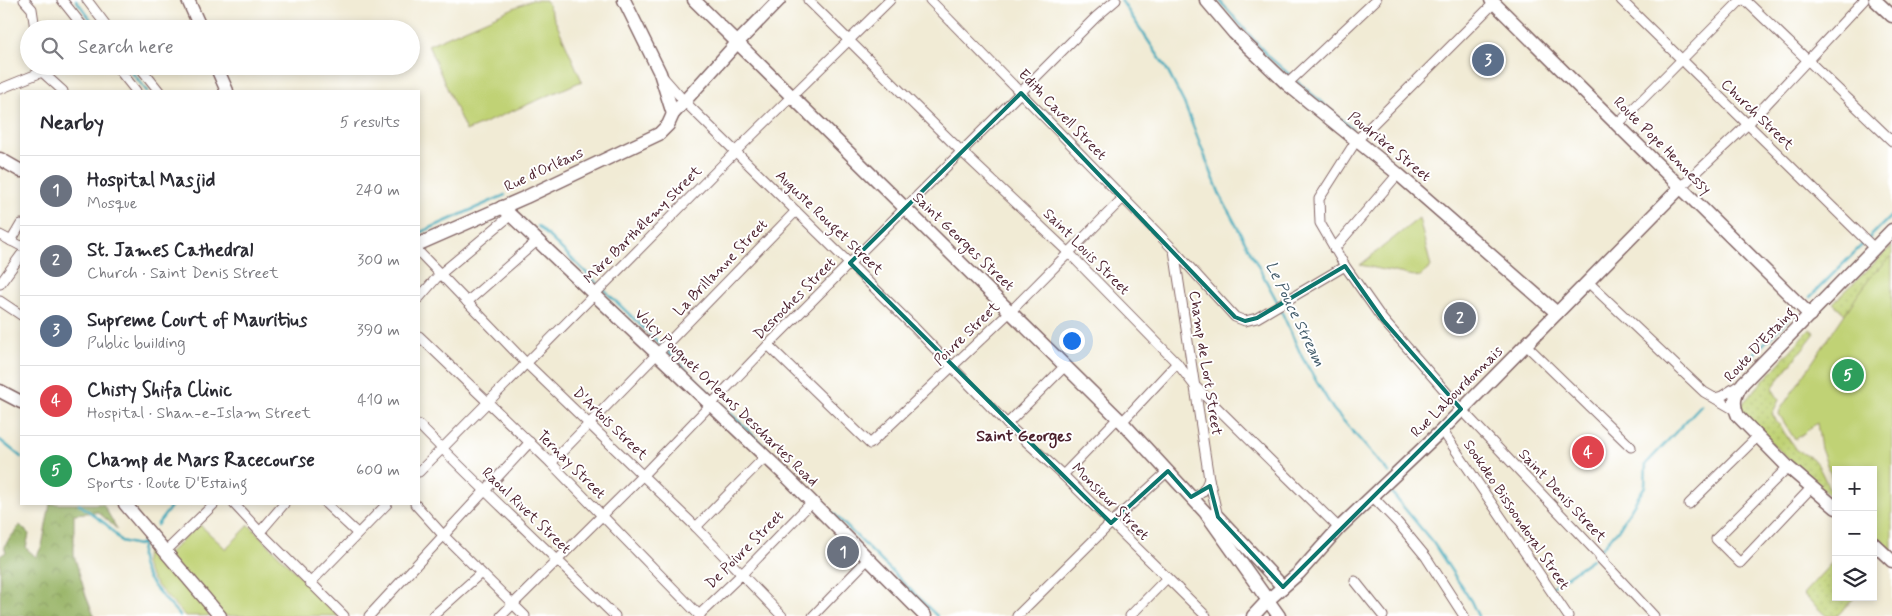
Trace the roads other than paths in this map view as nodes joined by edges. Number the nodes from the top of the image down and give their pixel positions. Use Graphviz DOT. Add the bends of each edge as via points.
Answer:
graph roads {
  1 [pos="24,0"];
  2 [pos="62,0"];
  3 [pos="87,0"];
  4 [pos="188,0"];
  5 [pos="624,0"];
  6 [pos="694,0"];
  7 [pos="779,0"];
  8 [pos="808,0"];
  9 [pos="890,0"];
  10 [pos="930,0"];
  11 [pos="1206,0"];
  12 [pos="1376,0"];
  13 [pos="1621,0"];
  14 [pos="1743,0"];
  15 [pos="1864,0"];
  16 [pos="1875,0"];
  17 [pos="1493,1"];
  18 [pos="1113,2"];
  19 [pos="1892,16"];
  20 [pos="34,20"];
  21 [pos="78,20"];
  22 [pos="103,20"];
  23 [pos="197,20"];
  24 [pos="848,41"];
  25 [pos="737,43"];
  26 [pos="1681,60"];
  27 [pos="1808,62"];
  28 [pos="660,73"];
  29 [pos="29,75"];
  30 [pos="48,75"];
  31 [pos="123,75"];
  32 [pos="146,75"];
  33 [pos="220,75"];
  34 [pos="1287,84"];
  35 [pos="0,88"];
  36 [pos="62,90"];
  37 [pos="135,90"];
  38 [pos="158,90"];
  39 [pos="227,90"];
  40 [pos="1021,93"];
  41 [pos="793,97"];
  42 [pos="684,101"];
  43 [pos="673,114"];
  44 [pos="1618,124"];
  45 [pos="1747,125"];
  46 [pos="1356,141"];
  47 [pos="1892,141"];
  48 [pos="736,151"];
  49 [pos="962,152"];
  50 [pos="0,159"];
  51 [pos="20,170"];
  52 [pos="1398,174"];
  53 [pos="1681,188"];
  54 [pos="523,198"];
  55 [pos="1123,198"];
  56 [pos="905,208"];
  57 [pos="507,211"];
  58 [pos="796,211"];
  59 [pos="20,226"];
  60 [pos="525,228"];
  61 [pos="1892,230"];
  62 [pos="0,235"];
  63 [pos="538,240"];
  64 [pos="11,241"];
  65 [pos="420,244"];
  66 [pos="20,246"];
  67 [pos="1874,248"];
  68 [pos="1334,249"];
  69 [pos="1174,250"];
  70 [pos="420,253"];
  71 [pos="1069,253"];
  72 [pos="20,256"];
  73 [pos="850,263"];
  74 [pos="1345,266"];
  75 [pos="440,275"];
  76 [pos="1588,282"];
  77 [pos="0,284"];
  78 [pos="595,294"];
  79 [pos="420,297"];
  80 [pos="0,301"];
  81 [pos="467,302"];
  82 [pos="1011,311"];
  83 [pos="1556,313"];
  84 [pos="20,314"];
  85 [pos="1810,315"];
  86 [pos="420,337"];
  87 [pos="1526,345"];
  88 [pos="768,346"];
  89 [pos="657,354"];
  90 [pos="526,363"];
  91 [pos="1177,363"];
  92 [pos="1066,365"];
  93 [pos="952,367"];
  94 [pos="1743,383"];
  95 [pos="1194,385"];
  96 [pos="0,391"];
  97 [pos="1714,398"];
  98 [pos="20,401"];
  99 [pos="488,403"];
  100 [pos="710,405"];
  101 [pos="1461,409"];
  102 [pos="1735,410"];
  103 [pos="1120,420"];
  104 [pos="590,424"];
  105 [pos="1007,424"];
  106 [pos="420,425"];
  107 [pos="1442,430"];
  108 [pos="1758,436"];
  109 [pos="530,442"];
  110 [pos="1631,447"];
  111 [pos="442,449"];
  112 [pos="765,457"];
  113 [pos="551,463"];
  114 [pos="1788,466"];
  115 [pos="420,471"];
  116 [pos="1168,471"];
  117 [pos="643,475"];
  118 [pos="1064,475"];
  119 [pos="1209,479"];
  120 [pos="1812,487"];
  121 [pos="485,491"];
  122 [pos="1191,497"];
  123 [pos="1373,497"];
  124 [pos="811,503"];
  125 [pos="1689,504"];
  126 [pos="1832,504"];
  127 [pos="126,505"];
  128 [pos="213,505"];
  129 [pos="235,505"];
  130 [pos="283,505"];
  131 [pos="327,505"];
  132 [pos="386,505"];
  133 [pos="416,505"];
  134 [pos="1205,512"];
  135 [pos="601,516"];
  136 [pos="1218,518"];
  137 [pos="1111,523"];
  138 [pos="696,527"];
  139 [pos="1339,528"];
  140 [pos="260,532"];
  141 [pos="357,533"];
  142 [pos="442,535"];
  143 [pos="1877,547"];
  144 [pos="1247,548"];
  145 [pos="166,551"];
  146 [pos="1236,557"];
  147 [pos="558,560"];
  148 [pos="867,560"];
  149 [pos="1892,561"];
  150 [pos="481,573"];
  151 [pos="742,574"];
  152 [pos="1167,578"];
  153 [pos="1356,581"];
  154 [pos="310,583"];
  155 [pos="1282,587"];
  156 [pos="1267,601"];
  157 [pos="514,605"];
  158 [pos="220,616"];
  159 [pos="344,616"];
  160 [pos="369,616"];
  161 [pos="433,616"];
  162 [pos="501,616"];
  163 [pos="526,616"];
  164 [pos="614,616"];
  165 [pos="699,616"];
  166 [pos="782,616"];
  167 [pos="813,616"];
  168 [pos="925,616"];
  169 [pos="1017,616"];
  170 [pos="1130,616"];
  171 [pos="1206,616"];
  172 [pos="1253,616"];
  173 [pos="1279,616"];
  174 [pos="1384,616"];
  175 [pos="1464,616"];
  176 [pos="1568,616"];
  177 [pos="1654,616"];
  1 -- 20 [label="street" via="32,9"];
  2 -- 21 [label="street"];
  3 -- 22 [label="street"];
  4 -- 23 [label="main road"];
  5 -- 28 [label="main road"];
  6 -- 25 [label="main road, Saint Georges Street"];
  7 -- 25 [label="main road, Rue d'Orléans"];
  8 -- 24 [label="street, Saint Louis Street"];
  9 -- 24 [label="street, Mère Barthélemy Street"];
  10 -- 40 [label="street, Edith Cavell Street"];
  11 -- 34 [label="main road, Poudrière Street" via="1234,33"];
  12 -- 34 [label="street"];
  13 -- 26 [label="street, Church Street"];
  14 -- 26 [label="street"];
  14 -- 27 [label="street"];
  15 -- 27 [label="street"];
  16 -- 19 [label="main road"];
  17 -- 44 [label="main road, Route Pope Hennessy"];
  17 -- 46 [label="street, Saint Denis Street"];
  18 -- 40 [label="street, Desroches Street"];
  24 -- 41 [label="street, Mère Barthélemy Street"];
  24 -- 49 [label="street, Saint Louis Street"];
  25 -- 41 [label="main road, Saint Georges Street"];
  25 -- 42 [label="main road, Rue d'Orléans"];
  26 -- 44 [label="street"];
  26 -- 45 [label="street, Church Street"];
  27 -- 45 [label="street"];
  27 -- 47 [label="street"];
  28 -- 42 [label="street, Auguste Rouget Street"];
  28 -- 43 [label="main road"];
  29 -- 35 [label="street"];
  30 -- 36 [label="street"];
  31 -- 37 [label="street"];
  32 -- 38 [label="street"];
  33 -- 39 [label="main road"];
  34 -- 46 [label="main road, Poudrière Street"];
  40 -- 49 [label="street, Desroches Street"];
  40 -- 55 [label="street, Edith Cavell Street"];
  41 -- 48 [label="street, Mère Barthélemy Street"];
  41 -- 56 [label="main road, Saint Georges Street"];
  42 -- 43 [label="main road, Rue d'Orléans"];
  42 -- 48 [label="street, Auguste Rouget Street"];
  43 -- 54 [label="main road, Rue d'Orléans" via="659,134"];
  44 -- 53 [label="main road, Route Pope Hennessy"];
  45 -- 53 [label="street"];
  45 -- 67 [label="street, Church Street"];
  46 -- 52 [label="main road, Poudrière Street"];
  46 -- 68 [label="street, Saint Denis Street" via="1319,199 1320,223"];
  48 -- 58 [label="street, Auguste Rouget Street"];
  48 -- 78 [label="street, Mère Barthélemy Street"];
  49 -- 56 [label="street, Desroches Street"];
  49 -- 71 [label="street, Saint Louis Street"];
  50 -- 51 [label="main road"];
  52 -- 68 [label="street"];
  52 -- 83 [label="main road, Poudrière Street"];
  53 -- 76 [label="main road, Rue Labourdonnais"];
  53 -- 85 [label="main road, Route Pope Hennessy"];
  54 -- 57 [label="main road, Rue d'Orléans"];
  54 -- 60 [label="main road" via="518,211"];
  55 -- 69 [label="street, Edith Cavell Street"];
  55 -- 71 [label="street, Poivre Street"];
  56 -- 73 [label="street, Desroches Street"];
  56 -- 82 [label="main road, Saint Georges Street"];
  57 -- 60 [label="main road, Volcy Pougnet Orleans Deschartes Road"];
  57 -- 65 [label="main road, Rue d'Orléans"];
  57 -- 75 [label="street"];
  58 -- 73 [label="street, Auguste Rouget Street"];
  58 -- 89 [label="street, La Brillanne Street"];
  59 -- 64 [label="street"];
  60 -- 63 [label="main road, Volcy Pougnet Orleans Deschartes Road"];
  61 -- 67 [label="main road, Route D'Estaing"];
  62 -- 64 [label="street"];
  63 -- 78 [label="main road, Volcy Pougnet Orleans Deschartes Road"];
  63 -- 81 [label="street"];
  64 -- 66 [label="street"];
  67 -- 85 [label="main road, Route D'Estaing"];
  68 -- 74 [label="street, Saint Denis Street"];
  69 -- 74 [label="street, Edith Cavell Street" via="1240,320 1251,320 1290,300"];
  69 -- 95 [label="street, Champ de Lort Street"];
  70 -- 75 [label="street, D'Artois Street"];
  71 -- 82 [label="street, Poivre Street"];
  71 -- 91 [label="street, Saint Louis Street"];
  72 -- 77 [label="street"];
  73 -- 88 [label="street, Desroches Street"];
  73 -- 93 [label="street, Auguste Rouget Street"];
  74 -- 101 [label="street, Saint Denis Street" via="1384,320"];
  75 -- 79 [label="street"];
  75 -- 81 [label="street, D'Artois Street"];
  76 -- 83 [label="main road, Rue Labourdonnais"];
  76 -- 97 [label="street"];
  78 -- 89 [label="main road, Volcy Pougnet Orleans Deschartes Road"];
  78 -- 90 [label="street, Mère Barthélemy Street"];
  80 -- 84 [label="street"];
  81 -- 90 [label="street, D'Artois Street"];
  82 -- 92 [label="main road, Saint Georges Street"];
  82 -- 93 [label="street, Poivre Street"];
  83 -- 87 [label="main road, Rue Labourdonnais"];
  85 -- 94 [label="main road, Route D'Estaing"];
  86 -- 99 [label="street, Ternay Street"];
  87 -- 101 [label="main road, Rue Labourdonnais"];
  87 -- 110 [label="street"];
  88 -- 93 [label="street, Poivre Street" via="870,444"];
  88 -- 100 [label="street, Desroches Street"];
  89 -- 100 [label="main road, Volcy Pougnet Orleans Deschartes Road"];
  89 -- 104 [label="street, La Brillanne Street"];
  90 -- 99 [label="street, Mère Barthélemy Street"];
  90 -- 104 [label="street, D'Artois Street"];
  91 -- 95 [label="street, Saint Louis Street"];
  91 -- 103 [label="street"];
  92 -- 103 [label="main road, Saint Georges Street"];
  92 -- 105 [label="street"];
  93 -- 105 [label="street, Monsieur Street"];
  94 -- 97 [label="street"];
  94 -- 102 [label="main road, Route D'Estaing" via="1735,396"];
  95 -- 119 [label="street, Champ de Lort Street"];
  95 -- 139 [label="street, Saint Louis Street"];
  96 -- 98 [label="main road"];
  97 -- 102 [label="street"];
  99 -- 109 [label="street, Ternay Street"];
  99 -- 111 [label="street, Mère Barthélemy Street"];
  100 -- 112 [label="main road, Volcy Pougnet Orleans Deschartes Road"];
  100 -- 117 [label="street, Desroches Street"];
  101 -- 101 [label="street, Saint Denis Street" via="1604,560 1593,548"];
  101 -- 107 [label="main road, Rue Labourdonnais"];
  101 -- 177 [label="street, Saint Denis Street"];
  102 -- 108 [label="main road"];
  103 -- 116 [label="main road, Saint Georges Street"];
  103 -- 118 [label="street"];
  104 -- 113 [label="street, La Brillanne Street"];
  104 -- 117 [label="street, D'Artois Street"];
  105 -- 118 [label="street, Monsieur Street"];
  106 -- 111 [label="street, Raoul Rivet Street"];
  107 -- 123 [label="main road, Rue Labourdonnais"];
  107 -- 176 [label="street, Sookdeo Bissoondoyal Street"];
  108 -- 114 [label="main road"];
  108 -- 125 [label="street"];
  109 -- 113 [label="street, Ternay Street"];
  109 -- 121 [label="street"];
  111 -- 115 [label="street, Mère Barthélemy Street"];
  111 -- 121 [label="street, Raoul Rivet Street"];
  112 -- 124 [label="main road, Volcy Pougnet Orleans Deschartes Road"];
  112 -- 138 [label="street"];
  113 -- 135 [label="street, Ternay Street"];
  114 -- 120 [label="main road"];
  114 -- 120 [label="street" via="1716,540 1740,563"];
  116 -- 122 [label="main road, Saint Georges Street"];
  116 -- 137 [label="street"];
  117 -- 135 [label="street, Desroches Street"];
  117 -- 138 [label="street, D'Artois Street"];
  118 -- 137 [label="street, Monsieur Street"];
  119 -- 122 [label="street" via="1203,492"];
  119 -- 136 [label="street, Champ de Lort Street"];
  120 -- 126 [label="main road"];
  121 -- 142 [label="street"];
  121 -- 147 [label="street, Raoul Rivet Street"];
  122 -- 134 [label="main road, Saint Georges Street"];
  123 -- 139 [label="main road, Rue Labourdonnais"];
  123 -- 175 [label="street" via="1426,557"];
  124 -- 148 [label="main road, Volcy Pougnet Orleans Deschartes Road"];
  124 -- 151 [label="street, De Poivre Street"];
  127 -- 145 [label="main road"];
  128 -- 145 [label="street"];
  129 -- 140 [label="street"];
  130 -- 140 [label="street"];
  131 -- 141 [label="street"];
  132 -- 141 [label="street"];
  133 -- 142 [label="street"];
  134 -- 136 [label="main road, Saint Georges Street"];
  134 -- 146 [label="main road, Saint Georges Street"];
  135 -- 147 [label="street, Desroches Street"];
  135 -- 165 [label="street, Ternay Street"];
  136 -- 144 [label="main road, Saint Georges Street"];
  137 -- 152 [label="street, Monsieur Street"];
  137 -- 169 [label="street"];
  138 -- 151 [label="street, D'Artois Street"];
  139 -- 155 [label="main road, Rue Labourdonnais"];
  140 -- 154 [label="street"];
  141 -- 154 [label="street"];
  142 -- 150 [label="street"];
  142 -- 160 [label="street"];
  143 -- 149 [label="main road"];
  144 -- 146 [label="main road"];
  144 -- 155 [label="main road, Saint Georges Street"];
  145 -- 158 [label="main road"];
  146 -- 156 [label="main road, Saint Georges Street"];
  147 -- 157 [label="street, Desroches Street"];
  147 -- 164 [label="street, Raoul Rivet Street"];
  148 -- 167 [label="street"];
  148 -- 168 [label="main road, Volcy Pougnet Orleans Deschartes Road"];
  150 -- 157 [label="street"];
  150 -- 161 [label="street"];
  151 -- 165 [label="street, De Poivre Street"];
  151 -- 166 [label="street, D'Artois Street"];
  152 -- 170 [label="street"];
  152 -- 171 [label="street, Monsieur Street"];
  153 -- 174 [label="street"];
  154 -- 159 [label="street"];
  155 -- 156 [label="main road, Rue Labourdonnais"];
  156 -- 172 [label="main road, Rue Labourdonnais"];
  156 -- 173 [label="main road, Saint Georges Street"];
  157 -- 162 [label="street, Desroches Street"];
  157 -- 163 [label="street"];
}
